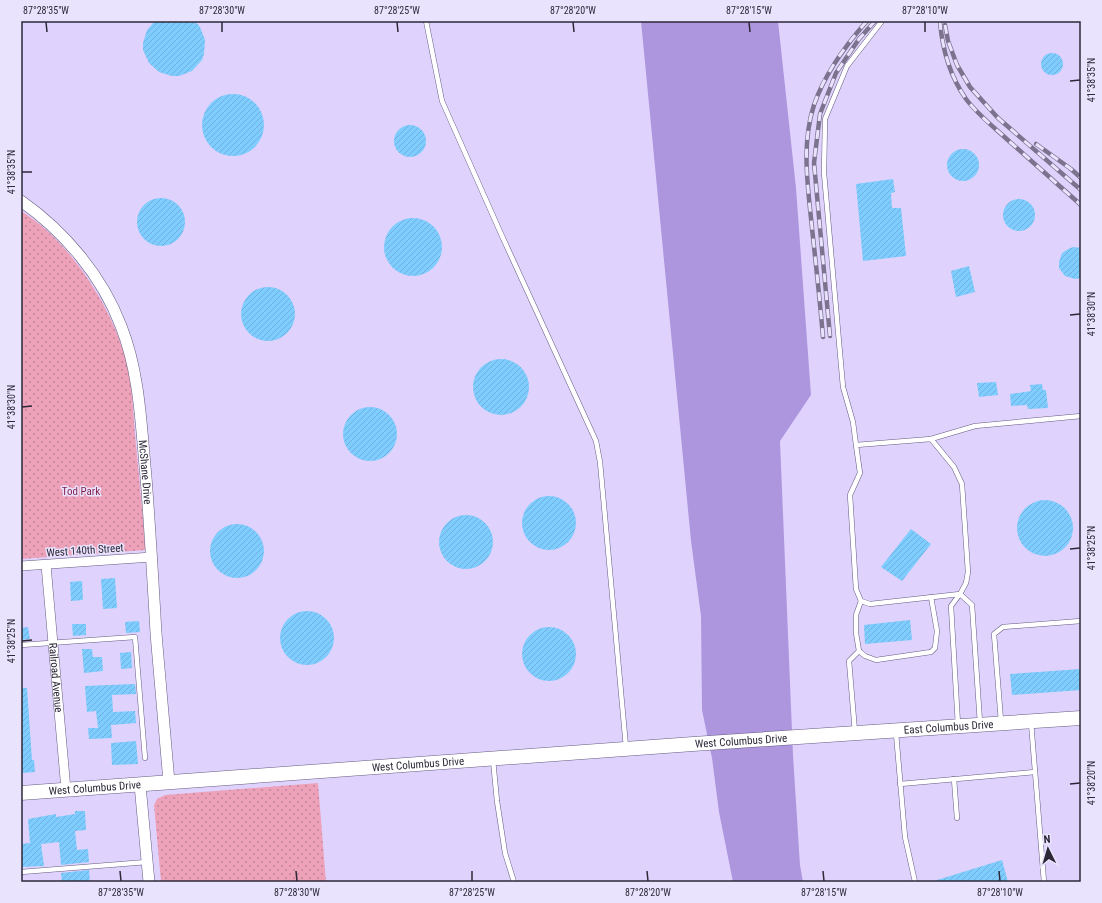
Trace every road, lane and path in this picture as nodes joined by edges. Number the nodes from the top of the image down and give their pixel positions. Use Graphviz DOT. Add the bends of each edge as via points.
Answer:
graph roads {
  1 [pos="426,21"];
  2 [pos="882,21"];
  3 [pos="21,201"];
  4 [pos="1081,416"];
  5 [pos="931,439"];
  6 [pos="856,445"];
  7 [pos="152,557"];
  8 [pos="46,564"];
  9 [pos="21,566"];
  10 [pos="960,594"];
  11 [pos="932,597"];
  12 [pos="861,601"];
  13 [pos="1081,621"];
  14 [pos="53,643"];
  15 [pos="21,645"];
  16 [pos="859,651"];
  17 [pos="1081,718"];
  18 [pos="1031,721"];
  19 [pos="1001,723"];
  20 [pos="980,724"];
  21 [pos="958,726"];
  22 [pos="896,731"];
  23 [pos="855,734"];
  24 [pos="816,736"];
  25 [pos="626,749"];
  26 [pos="145,758"];
  27 [pos="493,759"];
  28 [pos="1034,772"];
  29 [pos="954,779"];
  30 [pos="169,782"];
  31 [pos="140,784"];
  32 [pos="900,784"];
  33 [pos="66,790"];
  34 [pos="21,793"];
  35 [pos="957,818"];
  36 [pos="147,862"];
  37 [pos="21,872"];
  38 [pos="149,882"];
  39 [pos="514,882"];
  40 [pos="915,882"];
  41 [pos="1044,882"];
  1 -- 25 [label="lane" via="442,101 596,440"];
  2 -- 6 [label="lane" via="847,66 825,119 824,173 843,387 853,422"];
  3 -- 7 [label="street, McShane Drive" via="52,226 81,257 113,307 125,334 138,395"];
  4 -- 5 [label="lane" via="975,426"];
  5 -- 6 [label="lane"];
  5 -- 10 [label="lane" via="954,467 962,484 968,572"];
  6 -- 12 [label="lane" via="860,474 850,495 856,589"];
  7 -- 8 [label="street, West 140th Street"];
  7 -- 30 [label="street, McShane Drive"];
  8 -- 9 [label="street, West 140th Street"];
  8 -- 14 [label="street, Railroad Avenue"];
  10 -- 11 [label="lane"];
  10 -- 20 [label="lane" via="972,605"];
  10 -- 21 [label="lane" via="951,606"];
  11 -- 12 [label="lane" via="870,604"];
  11 -- 16 [label="lane" via="937,631 935,648 931,652 876,660"];
  12 -- 16 [label="lane" via="856,615"];
  13 -- 19 [label="lane" via="1003,627 994,634"];
  14 -- 15 [label="lane"];
  14 -- 26 [label="lane" via="135,637"];
  14 -- 33 [label="street, Railroad Avenue"];
  16 -- 23 [label="lane" via="849,661"];
  17 -- 18 [label="main road, East Columbus Drive"];
  18 -- 19 [label="main road, East Columbus Drive"];
  18 -- 28 [label="lane"];
  19 -- 20 [label="main road, East Columbus Drive"];
  20 -- 21 [label="main road, East Columbus Drive"];
  21 -- 22 [label="main road, East Columbus Drive"];
  22 -- 23 [label="main road, East Columbus Drive"];
  22 -- 32 [label="lane"];
  23 -- 24 [label="main road, East Columbus Drive"];
  24 -- 25 [label="main road, West Columbus Drive"];
  25 -- 27 [label="main road, West Columbus Drive"];
  27 -- 30 [label="main road, West Columbus Drive"];
  27 -- 39 [label="lane" via="505,854"];
  28 -- 29 [label="lane"];
  28 -- 41 [label="lane"];
  29 -- 32 [label="lane"];
  29 -- 35 [label="lane"];
  30 -- 31 [label="main road, West Columbus Drive"];
  31 -- 33 [label="main road, West Columbus Drive"];
  31 -- 36 [label="street"];
  32 -- 40 [label="lane" via="904,837"];
  33 -- 34 [label="main road, West Columbus Drive"];
  36 -- 37 [label="lane"];
  36 -- 38 [label="street"];
}
